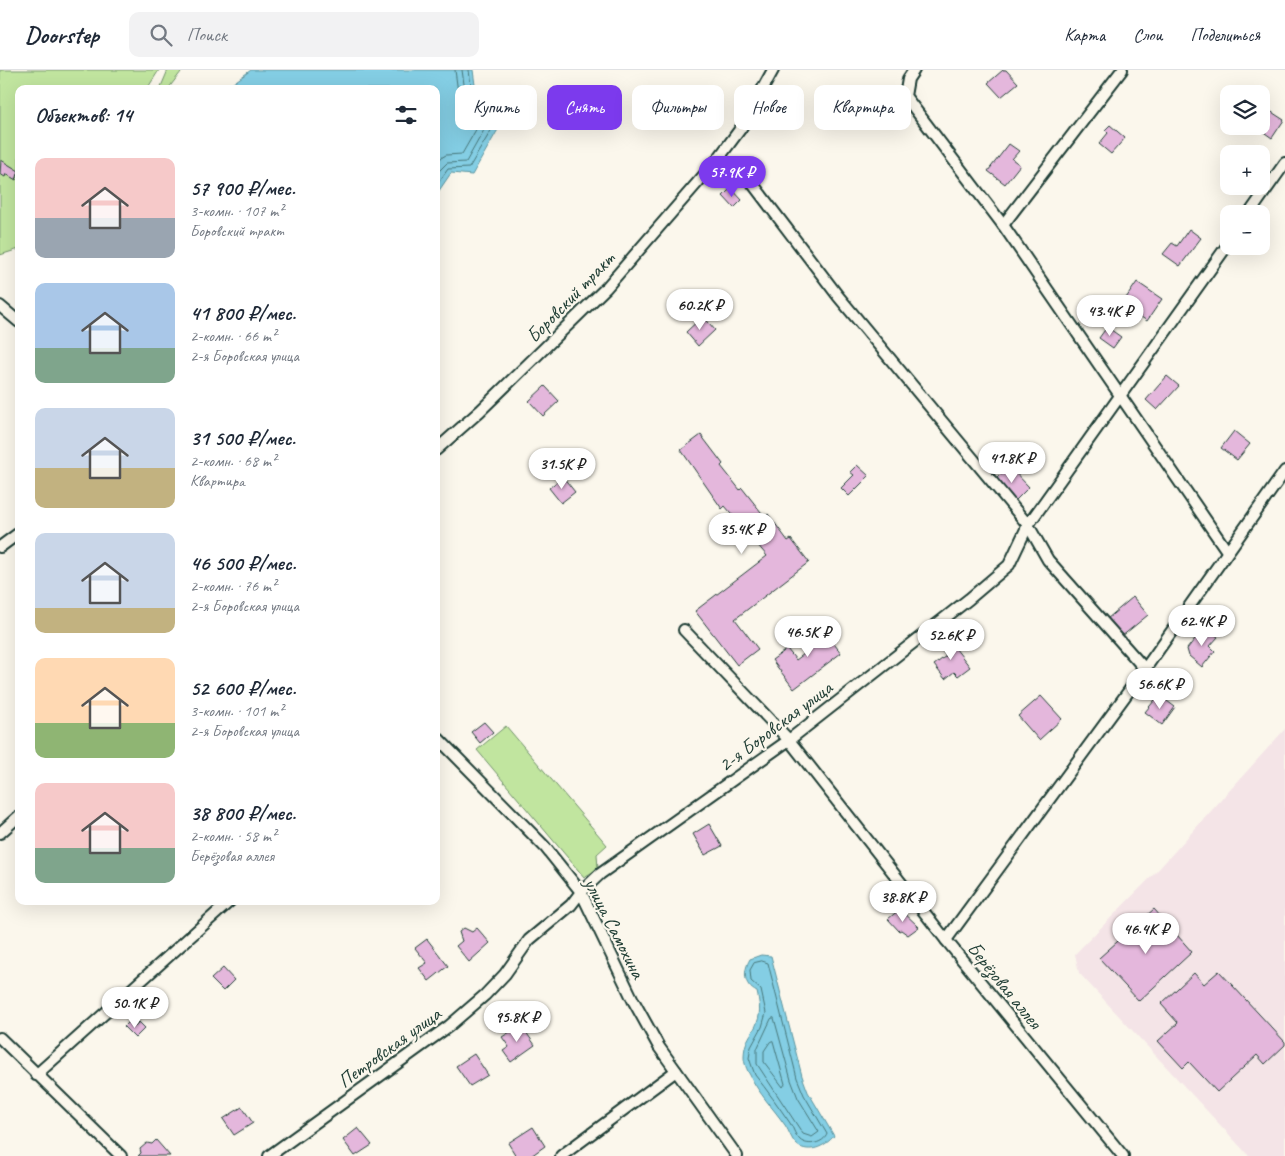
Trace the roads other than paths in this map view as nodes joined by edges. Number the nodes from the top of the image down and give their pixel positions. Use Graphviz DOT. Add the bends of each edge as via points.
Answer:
graph roads {
  1 [pos="773,70"];
  2 [pos="914,70"];
  3 [pos="1122,70"];
  4 [pos="718,159"];
  5 [pos="1285,163"];
  6 [pos="1255,205"];
  7 [pos="1003,225"];
  8 [pos="1221,255"];
  9 [pos="0,306"];
  10 [pos="15,319"];
  11 [pos="1122,396"];
  12 [pos="440,446"];
  13 [pos="1285,471"];
  14 [pos="1028,525"];
  15 [pos="15,536"];
  16 [pos="0,547"];
  17 [pos="1227,551"];
  18 [pos="684,630"];
  19 [pos="1145,669"];
  20 [pos="440,740"];
  21 [pos="789,740"];
  22 [pos="15,820"];
  23 [pos="0,833"];
  24 [pos="581,892"];
  25 [pos="226,905"];
  26 [pos="946,940"];
  27 [pos="0,1038"];
  28 [pos="676,1072"];
  29 [pos="36,1075"];
  30 [pos="121,1156"];
  31 [pos="269,1156"];
  32 [pos="561,1156"];
  33 [pos="737,1156"];
  34 [pos="1123,1156"];
  1 -- 4 [label="street, Боровский тракт" via="741,128"];
  2 -- 7 [label="street" via="908,79 905,96"];
  3 -- 7 [label="street"];
  4 -- 12 [label="street, Боровский тракт" via="606,288"];
  4 -- 14 [label="street" via="746,175 838,296"];
  5 -- 6 [label="street"];
  7 -- 11 [label="street"];
  8 -- 11 [label="street, 2-я Боровская улица"];
  9 -- 10 [label="street"];
  11 -- 14 [label="street, 2-я Боровская улица"];
  11 -- 17 [label="street"];
  13 -- 17 [label="street"];
  14 -- 19 [label="street" via="1048,560"];
  14 -- 21 [label="street, 2-я Боровская улица" via="1009,565"];
  15 -- 16 [label="street"];
  17 -- 19 [label="street"];
  18 -- 21 [label="street, Берёзовая аллея"];
  19 -- 26 [label="street"];
  20 -- 24 [label="street, улица Самохина" via="545,846"];
  21 -- 24 [label="street, 2-я Боровская улица" via="600,874"];
  21 -- 26 [label="street, Берёзовая аллея"];
  22 -- 23 [label="street"];
  24 -- 28 [label="street, улица Самохина" via="633,1000"];
  24 -- 31 [label="street, Петровская улица" via="571,905 529,940 505,974 478,1002"];
  25 -- 29 [label="street"];
  26 -- 34 [label="street, Берёзовая аллея"];
  27 -- 29 [label="street"];
  28 -- 32 [label="street"];
  28 -- 33 [label="street, улица Самохина"];
  29 -- 30 [label="street"];
}
